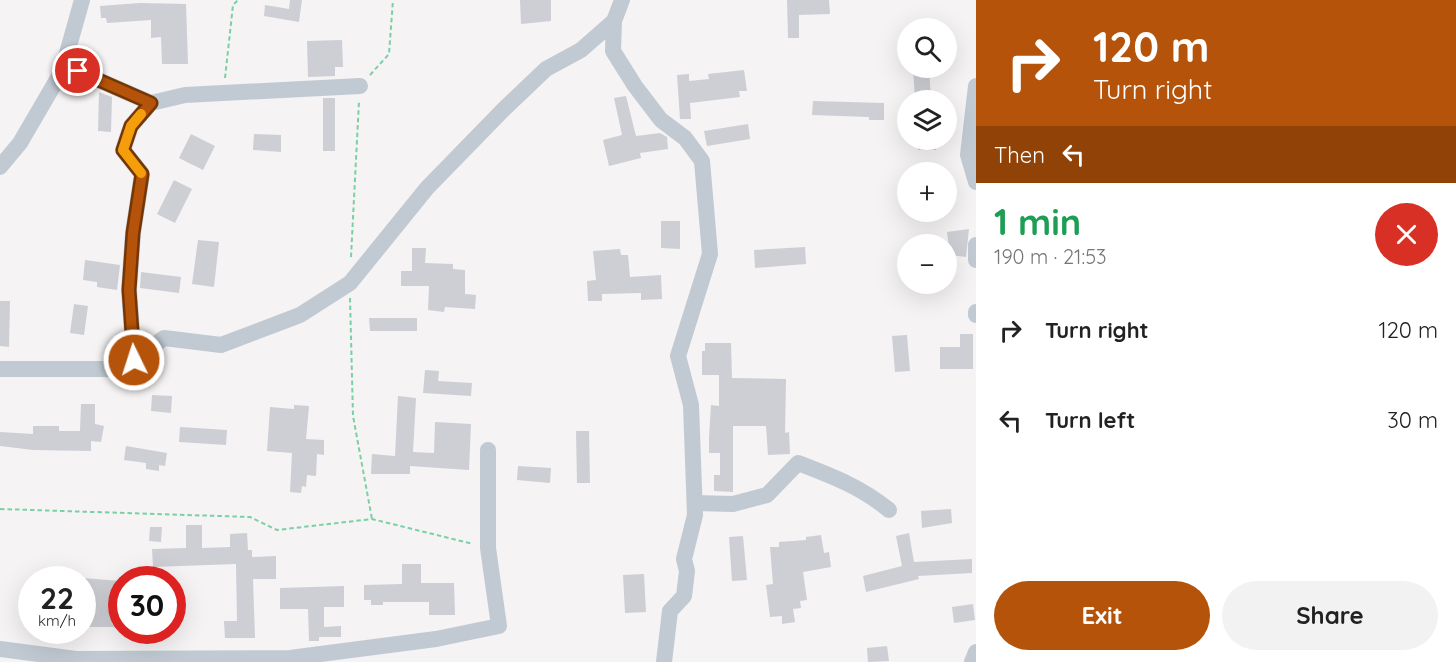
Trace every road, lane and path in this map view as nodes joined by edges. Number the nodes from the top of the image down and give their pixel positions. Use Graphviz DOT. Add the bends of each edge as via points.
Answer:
graph roads {
  1 [pos="82,0"];
  2 [pos="237,0"];
  3 [pos="622,0"];
  4 [pos="614,21"];
  5 [pos="62,71"];
  6 [pos="360,86"];
  7 [pos="976,86"];
  8 [pos="222,92"];
  9 [pos="151,103"];
  10 [pos="0,167"];
  11 [pos="976,182"];
  12 [pos="976,245"];
  13 [pos="976,260"];
  14 [pos="134,360"];
  15 [pos="0,369"];
  16 [pos="488,450"];
  17 [pos="695,503"];
  18 [pos="0,509"];
  19 [pos="889,510"];
  20 [pos="488,548"];
  21 [pos="0,649"];
  22 [pos="976,652"];
  23 [pos="76,661"];
  24 [pos="664,662"];
  25 [pos="972,662"];
  1 -- 5 [label="street"];
  2 -- 8 [label="path" via="233,5 230,55"];
  3 -- 4 [label="street"];
  4 -- 14 [label="street" via="581,50 546,69 503,110 427,188 350,283 300,315 221,345 164,338"];
  4 -- 17 [label="street" via="613,51 635,86 661,120 686,138 702,161 711,254 678,356 691,405"];
  5 -- 9 [label="street" via="78,71"];
  5 -- 10 [label="street" via="20,143"];
  6 -- 8 [label="street"];
  7 -- 11 [label="street" via="968,155"];
  8 -- 9 [label="street"];
  9 -- 14 [label="street" via="131,126 123,150 142,174 129,290"];
  12 -- 13 [label="street"];
  14 -- 15 [label="street" via="114,369 93,371"];
  16 -- 20 [label="street"];
  17 -- 19 [label="street" via="733,504 767,495 798,464 848,482"];
  17 -- 24 [label="street" via="684,559 684,596 670,611"];
  18 -- 20 [label="path" via="250,517 277,531 372,519"];
  20 -- 23 [label="street" via="499,626 436,639 290,658"];
  21 -- 23 [label="street"];
  22 -- 25 [label="street"];
}
